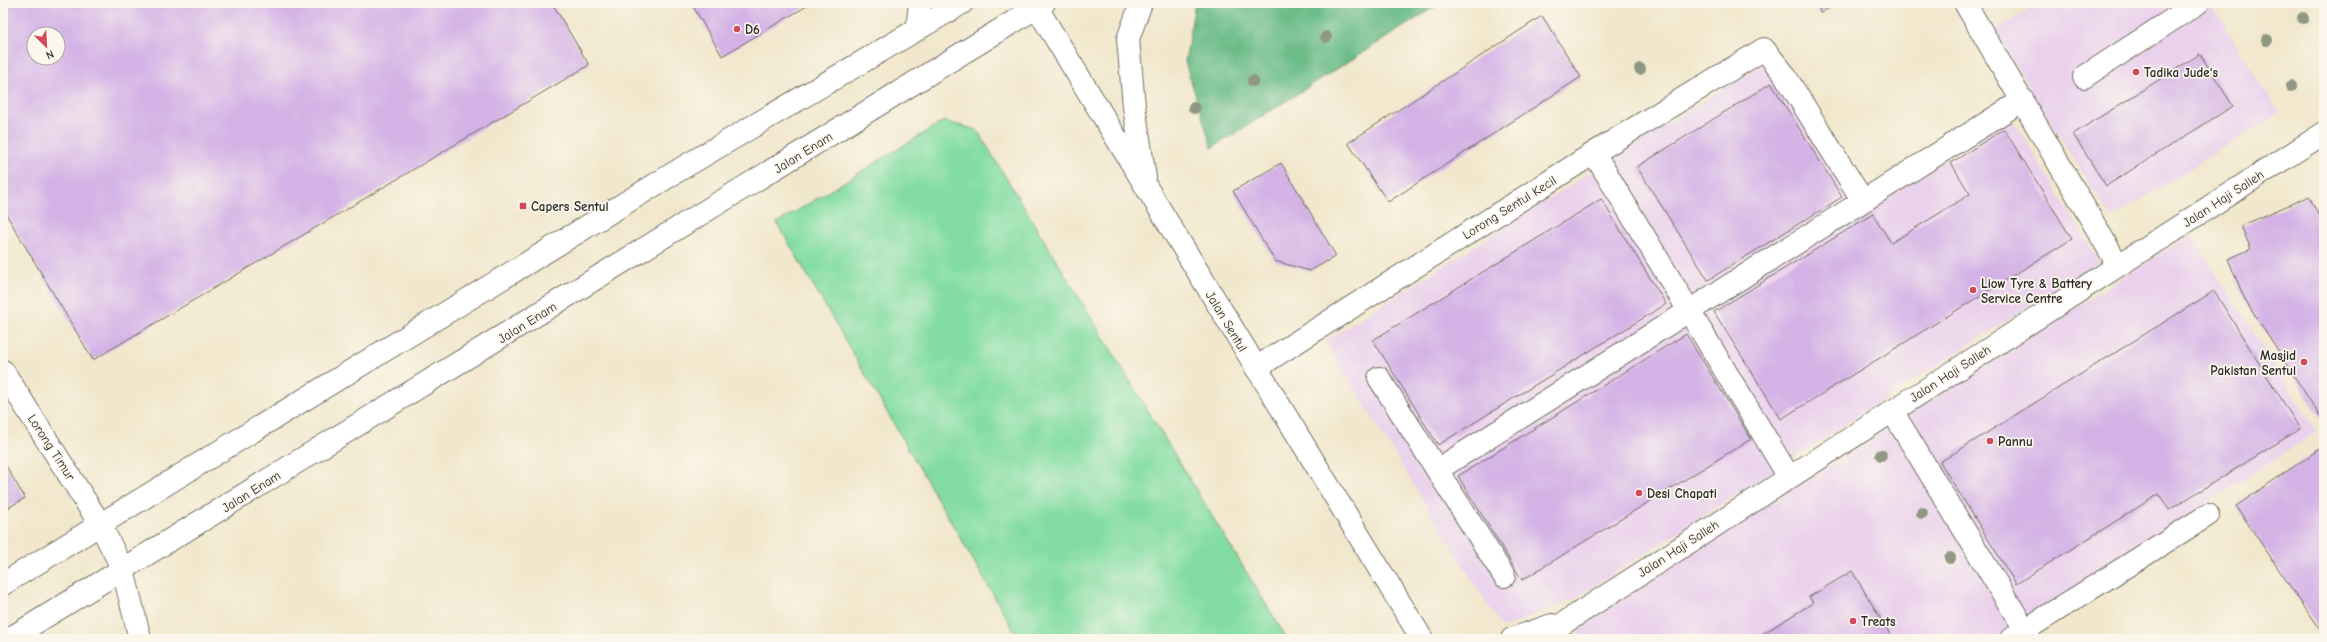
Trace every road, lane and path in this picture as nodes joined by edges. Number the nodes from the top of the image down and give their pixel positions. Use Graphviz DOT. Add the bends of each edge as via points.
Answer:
graph roads {
  1 [pos="920,3"];
  2 [pos="962,3"];
  3 [pos="1141,3"];
  4 [pos="2198,3"];
  5 [pos="1038,5"];
  6 [pos="1972,5"];
  7 [pos="917,30"];
  8 [pos="2084,77"];
  9 [pos="2022,100"];
  10 [pos="2324,133"];
  11 [pos="1594,153"];
  12 [pos="1147,189"];
  13 [pos="1864,201"];
  14 [pos="2118,265"];
  15 [pos="1689,310"];
  16 [pos="1256,368"];
  17 [pos="3,371"];
  18 [pos="1379,378"];
  19 [pos="1892,411"];
  20 [pos="1437,470"];
  21 [pos="1789,477"];
  22 [pos="2208,515"];
  23 [pos="100,524"];
  24 [pos="123,570"];
  25 [pos="1504,576"];
  26 [pos="3,584"];
  27 [pos="1577,614"];
  28 [pos="2018,634"];
  29 [pos="9,639"];
  30 [pos="140,639"];
  31 [pos="1422,639"];
  32 [pos="1512,639"];
  33 [pos="1539,639"];
  1 -- 7 [label="main road"];
  2 -- 7 [label="main road"];
  3 -- 12 [label="main road" via="1128,39 1134,106"];
  4 -- 8 [label="main road"];
  5 -- 12 [label="main road, Jalan Sentul"];
  5 -- 24 [label="main road, Jalan Enam"];
  6 -- 9 [label="main road"];
  7 -- 23 [label="main road" via="684,167"];
  9 -- 13 [label="main road"];
  9 -- 14 [label="main road"];
  10 -- 14 [label="main road, Jalan Haji Salleh"];
  11 -- 13 [label="main road, Lorong Sentul Kecil" via="1764,49 1784,74"];
  11 -- 15 [label="main road"];
  11 -- 16 [label="main road, Lorong Sentul Kecil"];
  12 -- 16 [label="main road, Jalan Sentul"];
  13 -- 15 [label="main road"];
  14 -- 19 [label="main road, Jalan Haji Salleh"];
  15 -- 20 [label="main road"];
  15 -- 21 [label="main road"];
  16 -- 31 [label="main road, Jalan Sentul"];
  17 -- 23 [label="main road, Lorong Timur"];
  18 -- 20 [label="main road"];
  19 -- 21 [label="main road, Jalan Haji Salleh"];
  19 -- 28 [label="main road"];
  20 -- 25 [label="main road"];
  21 -- 27 [label="main road, Jalan Haji Salleh"];
  22 -- 28 [label="main road"];
  23 -- 24 [label="main road, Lorong Timur"];
  23 -- 26 [label="main road"];
  24 -- 29 [label="main road, Jalan Enam"];
  24 -- 30 [label="main road, Lorong Timur"];
  27 -- 32 [label="main road, Jalan Haji Salleh" via="1541,630"];
  27 -- 33 [label="main road, Jalan Haji Salleh"];
}
